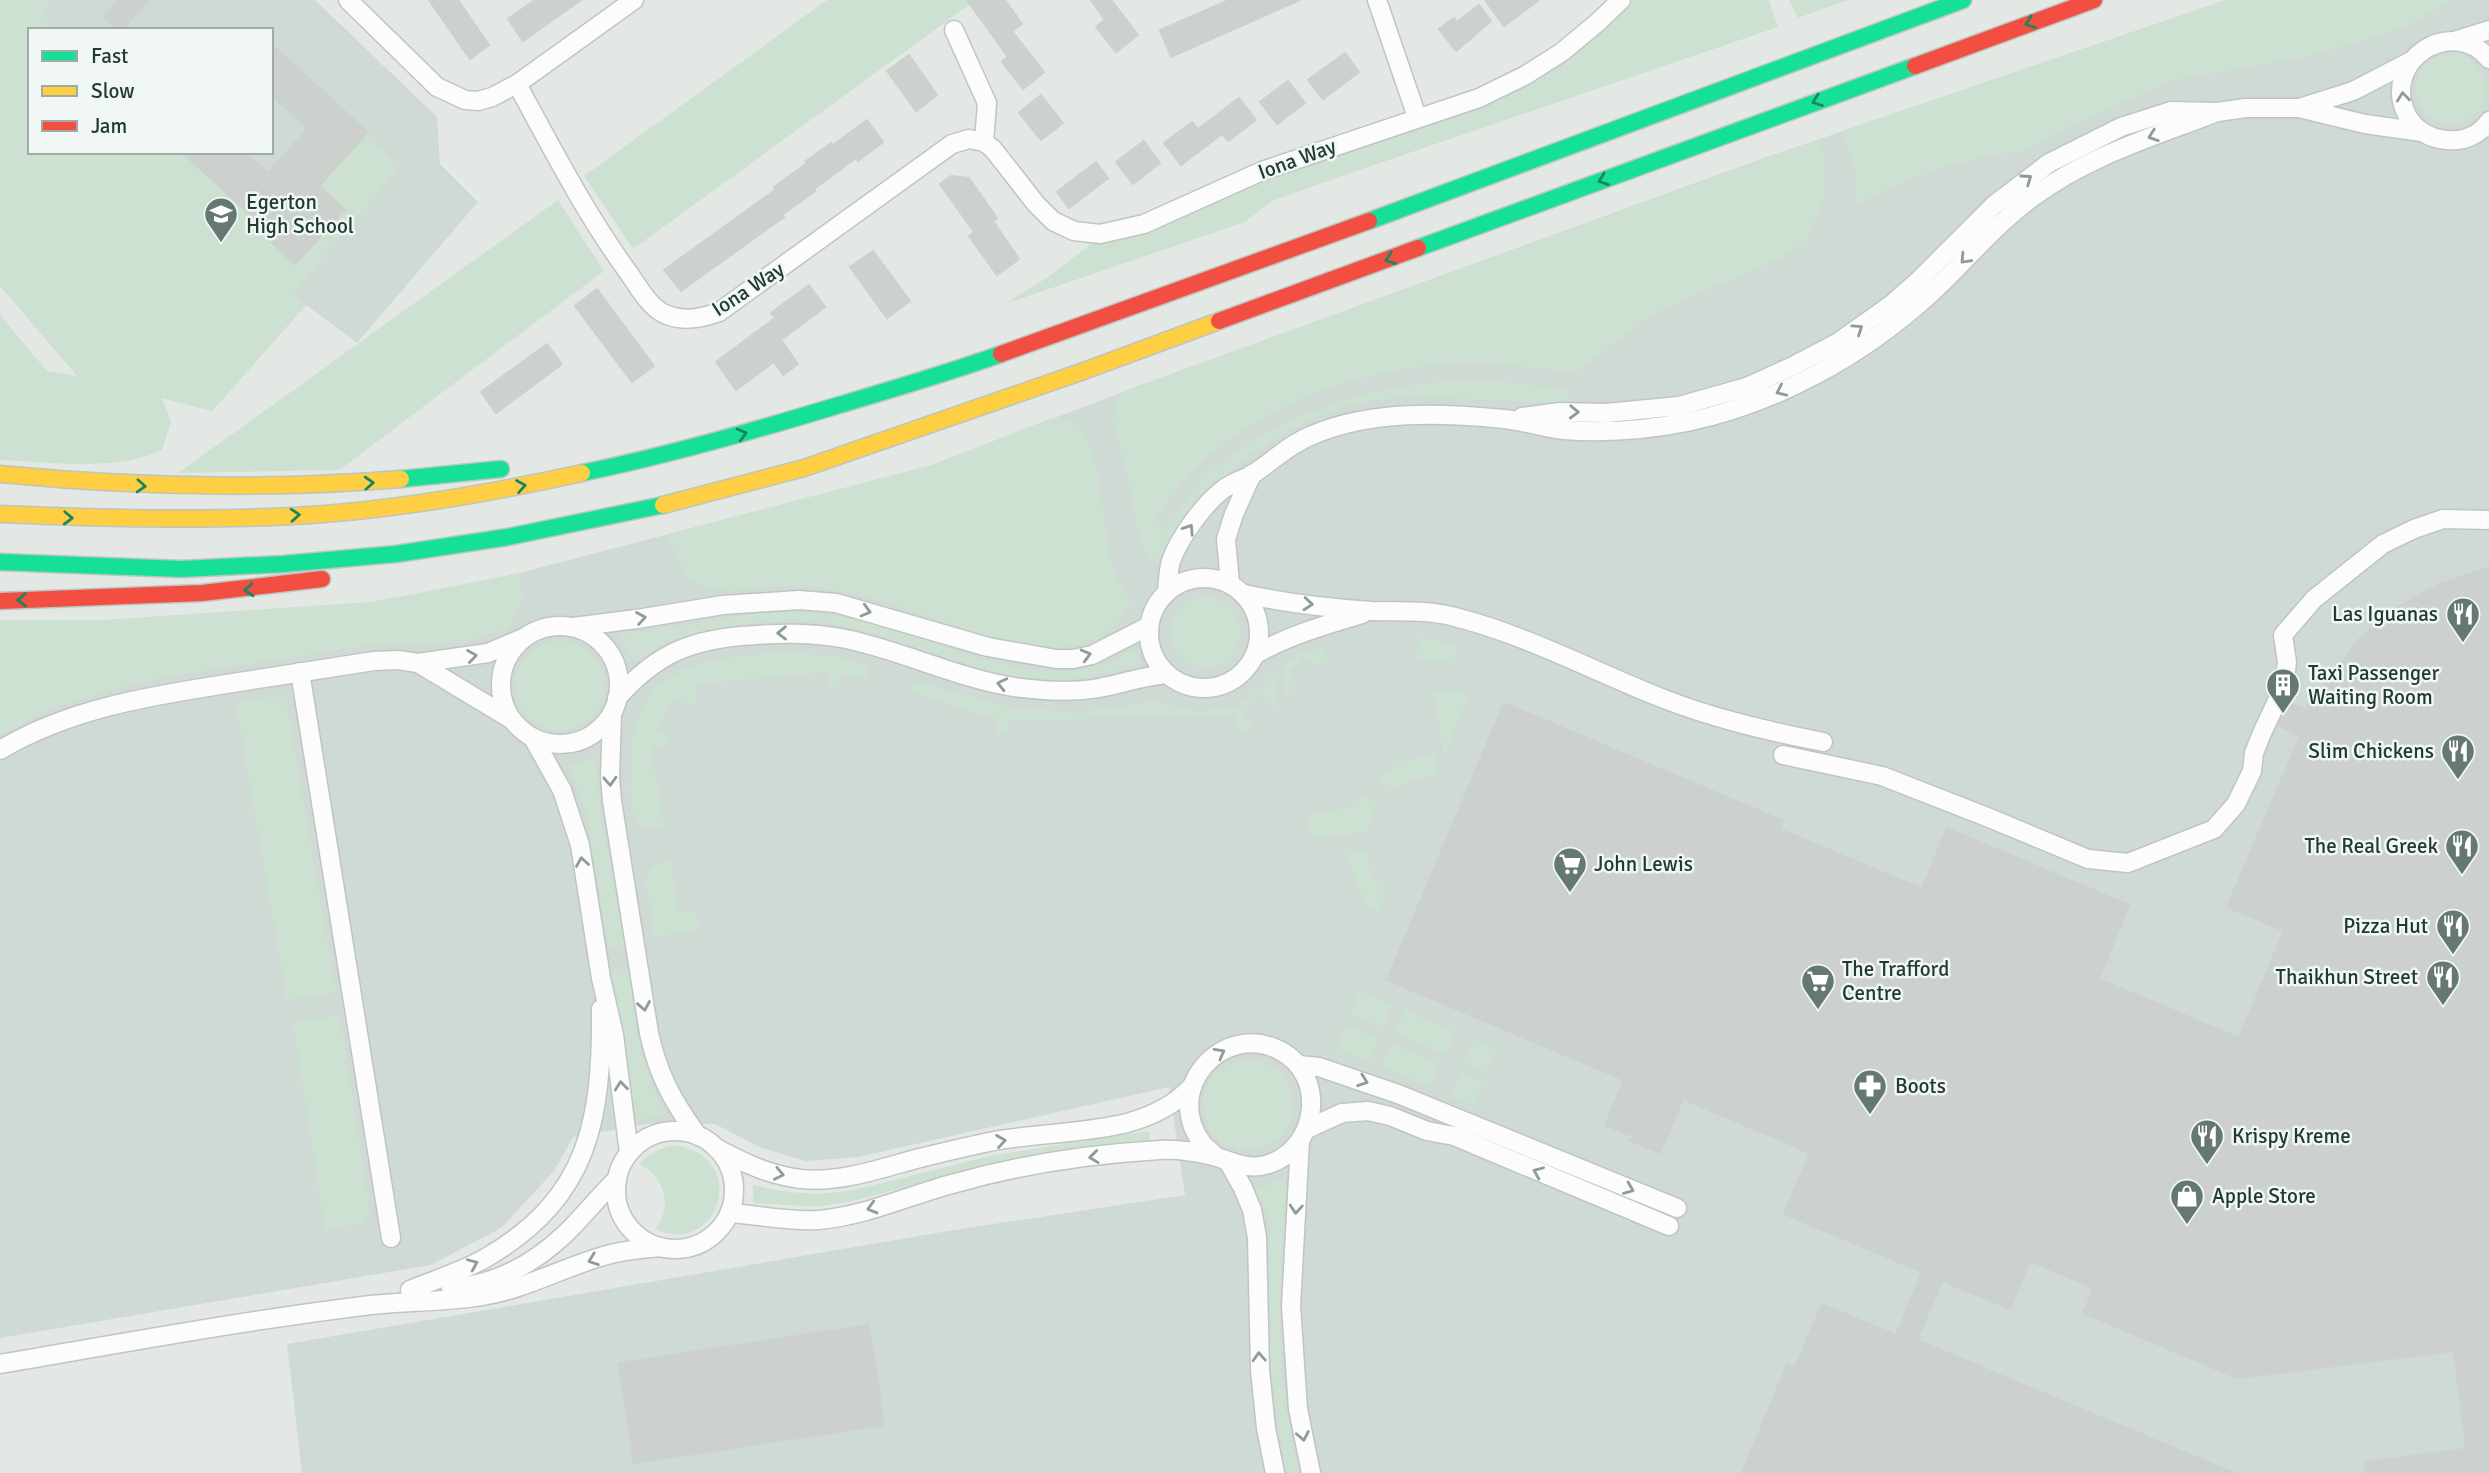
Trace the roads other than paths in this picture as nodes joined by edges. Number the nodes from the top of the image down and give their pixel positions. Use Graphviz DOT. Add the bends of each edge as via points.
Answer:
graph roads {
  1 [pos="348,0"];
  2 [pos="634,0"];
  3 [pos="1377,0"];
  4 [pos="1621,0"];
  5 [pos="1962,0"];
  6 [pos="2094,0"];
  7 [pos="954,30"];
  8 [pos="2489,30"];
  9 [pos="2454,41"];
  10 [pos="2489,59"];
  11 [pos="2411,61"];
  12 [pos="517,84"];
  13 [pos="2299,108"];
  14 [pos="1417,117"];
  15 [pos="2489,121"];
  16 [pos="2422,132"];
  17 [pos="984,142"];
  18 [pos="650,459"];
  19 [pos="559,462"];
  20 [pos="522,467"];
  21 [pos="0,474"];
  22 [pos="1252,474"];
  23 [pos="0,514"];
  24 [pos="2489,520"];
  25 [pos="508,537"];
  26 [pos="0,562"];
  27 [pos="1237,589"];
  28 [pos="1167,592"];
  29 [pos="0,601"];
  30 [pos="1372,611"];
  31 [pos="573,626"];
  32 [pos="1149,626"];
  33 [pos="523,638"];
  34 [pos="1256,654"];
  35 [pos="418,663"];
  36 [pos="300,672"];
  37 [pos="1166,674"];
  38 [pos="615,706"];
  39 [pos="511,719"];
  40 [pos="533,738"];
  41 [pos="1823,742"];
  42 [pos="0,750"];
  43 [pos="1783,755"];
  44 [pos="601,978"];
  45 [pos="1297,1065"];
  46 [pos="1191,1087"];
  47 [pos="1304,1135"];
  48 [pos="698,1136"];
  49 [pos="716,1148"];
  50 [pos="629,1153"];
  51 [pos="1223,1160"];
  52 [pos="617,1179"];
  53 [pos="1676,1208"];
  54 [pos="730,1213"];
  55 [pos="1669,1226"];
  56 [pos="391,1238"];
  57 [pos="660,1247"];
  58 [pos="410,1290"];
  59 [pos="373,1305"];
  60 [pos="0,1364"];
  61 [pos="1275,1473"];
  62 [pos="1311,1473"];
  1 -- 12 [label="street" via="427,78 451,95 478,100"];
  2 -- 12 [label="street"];
  3 -- 14 [label="street"];
  4 -- 14 [label="street, Iona Way" via="1562,52 1526,75 1479,98"];
  18 -- 5 [label="highway, one-way" via="960,369"];
  6 -- 25 [label="highway, one-way" via="1081,372 804,468 637,512"];
  7 -- 17 [label="street" via="987,103"];
  8 -- 9 [label="street"];
  9 -- 10 [label="street" via="2470,45"];
  9 -- 11 [label="street" via="2438,43"];
  11 -- 13 [label="street" via="2353,90"];
  16 -- 11 [label="street, one-way" via="2403,106 2402,83"];
  12 -- 17 [label="street, Iona Way" via="594,223 647,299 665,315 684,319 719,312 952,145 969,139"];
  13 -- 16 [label="street"];
  13 -- 22 [label="street" via="2217,112 2087,163 2004,220 1929,295 1876,338 1784,390 1717,415 1609,432 1560,430 1506,419 1386,417 1351,422 1303,440"];
  14 -- 17 [label="street, Iona Way" via="1262,171 1144,224 1100,234 1074,231 1053,221"];
  15 -- 16 [label="street" via="2470,137 2454,141"];
  18 -- 19 [label="highway"];
  23 -- 18 [label="highway, one-way" via="147,520 294,516 415,504"];
  21 -- 20 [label="highway, one-way" via="155,487 238,487 395,481"];
  22 -- 27 [label="street" via="1226,539"];
  28 -- 22 [label="street, one-way" via="1170,563 1198,515 1225,488"];
  24 -- 43 [label="street" via="2443,519 2414,529 2383,544 2314,599 2283,635 2284,687 2236,804 2214,829 2129,863 2088,859 1882,776"];
  25 -- 26 [label="highway" via="397,554 195,568"];
  25 -- 29 [label="highway, one-way" via="330,578 255,590"];
  27 -- 28 [label="street" via="1214,578 1198,578"];
  27 -- 30 [label="street, one-way" via="1289,603"];
  27 -- 34 [label="street" via="1254,607 1259,622"];
  28 -- 32 [label="street"];
  30 -- 34 [label="street" via="1308,630"];
  30 -- 41 [label="street" via="1455,617 1685,706"];
  31 -- 32 [label="street, one-way" via="723,605 799,600 836,603 1021,654 1073,659 1106,649"];
  31 -- 33 [label="street" via="538,629"];
  31 -- 38 [label="street" via="591,634 615,662 619,680"];
  32 -- 37 [label="street" via="1156,660"];
  35 -- 33 [label="street, one-way" via="488,653"];
  33 -- 39 [label="street" via="510,651 500,685"];
  34 -- 37 [label="street" via="1247,670 1216,688 1181,684"];
  35 -- 36 [label="street" via="374,661"];
  35 -- 39 [label="street"];
  36 -- 42 [label="street" via="101,707 54,723"];
  36 -- 56 [label="street"];
  37 -- 38 [label="street, one-way" via="1097,688 1047,691 977,678 847,639 782,632 682,648 637,677"];
  38 -- 40 [label="street" via="601,727 586,738 569,744"];
  38 -- 48 [label="street, one-way" via="612,801 649,1033 669,1092"];
  39 -- 40 [label="street"];
  44 -- 40 [label="street, one-way" via="575,826 562,790"];
  50 -- 44 [label="street, one-way" via="614,1035"];
  58 -- 44 [label="street, one-way" via="486,1258 516,1239 564,1188 582,1158 593,1125"];
  46 -- 45 [label="street, one-way" via="1209,1059 1245,1043 1283,1052"];
  45 -- 47 [label="street" via="1311,1095 1312,1112"];
  45 -- 53 [label="street, one-way" via="1319,1067 1398,1094"];
  49 -- 46 [label="street, one-way" via="775,1174 829,1179 992,1142 1127,1123 1168,1107"];
  46 -- 51 [label="street" via="1192,1126 1202,1144"];
  47 -- 51 [label="street" via="1286,1156 1268,1164 1248,1167"];
  55 -- 47 [label="street, one-way" via="1454,1136 1380,1113 1342,1113"];
  47 -- 62 [label="street, one-way" via="1291,1306 1298,1409"];
  48 -- 49 [label="street"];
  48 -- 50 [label="street" via="680,1131 661,1133"];
  49 -- 54 [label="street" via="731,1171"];
  50 -- 52 [label="street"];
  51 -- 54 [label="street, one-way" via="1184,1150 1162,1150 1056,1163 952,1184 820,1220"];
  61 -- 51 [label="street, one-way" via="1260,1370 1257,1237 1243,1188"];
  52 -- 57 [label="street" via="616,1194 625,1222 634,1233"];
  52 -- 58 [label="street" via="564,1235 506,1275 480,1284"];
  54 -- 57 [label="street" via="709,1239 677,1249"];
  57 -- 59 [label="street, one-way" via="609,1254 483,1296"];
  58 -- 59 [label="street"];
  59 -- 60 [label="street"];
}
